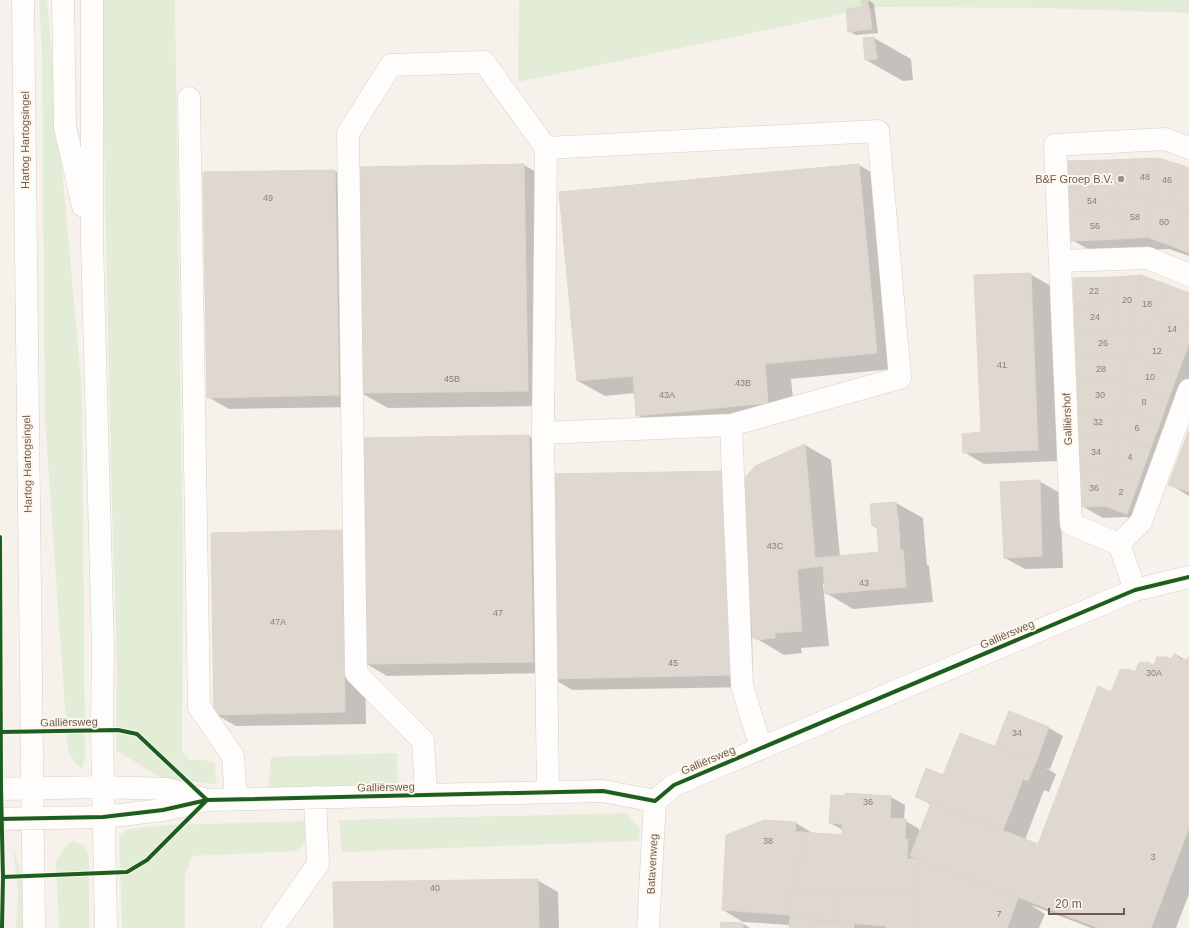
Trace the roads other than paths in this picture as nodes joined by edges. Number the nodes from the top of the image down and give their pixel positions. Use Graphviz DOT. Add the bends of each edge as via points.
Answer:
graph roads {
  1 [pos="24,0"];
  2 [pos="63,0"];
  3 [pos="92,0"];
  4 [pos="190,98"];
  5 [pos="546,148"];
  6 [pos="1189,148"];
  7 [pos="92,242"];
  8 [pos="1061,261"];
  9 [pos="1189,275"];
  10 [pos="1189,390"];
  11 [pos="731,426"];
  12 [pos="543,433"];
  13 [pos="1119,544"];
  14 [pos="1189,577"];
  15 [pos="1134,590"];
  16 [pos="761,748"];
  17 [pos="31,787"];
  18 [pos="103,787"];
  19 [pos="0,788"];
  20 [pos="548,792"];
  21 [pos="426,795"];
  22 [pos="315,797"];
  23 [pos="236,799"];
  24 [pos="207,800"];
  25 [pos="655,801"];
  26 [pos="104,817"];
  27 [pos="0,819"];
  28 [pos="32,819"];
  29 [pos="34,928"];
  30 [pos="106,928"];
  31 [pos="273,928"];
  32 [pos="648,928"];
  1 -- 17 [label="street, Hartog Hartogsingel"];
  2 -- 7 [label="street" via="65,127"];
  3 -- 7 [label="street"];
  4 -- 23 [label="street" via="199,707 233,756"];
  5 -- 11 [label="street" via="878,131 900,378"];
  5 -- 12 [label="street"];
  5 -- 21 [label="street" via="484,62 392,65 348,133 356,673 423,740"];
  6 -- 8 [label="street, Galliërshof" via="1165,139 1055,145"];
  7 -- 18 [label="street" via="103,649"];
  8 -- 9 [label="street" via="1148,258"];
  8 -- 13 [label="street, Galliërshof" via="1071,524"];
  10 -- 13 [label="street" via="1141,522"];
  11 -- 12 [label="street"];
  11 -- 16 [label="street" via="742,686"];
  12 -- 20 [label="street"];
  13 -- 15 [label="street"];
  14 -- 15 [label="street, Galliërsweg"];
  15 -- 16 [label="street, Galliërsweg"];
  16 -- 25 [label="street, Galliërsweg" via="674,785"];
  17 -- 18 [label="street, Galliërsweg"];
  17 -- 19 [label="street, Galliërsweg"];
  17 -- 28 [label="street, Hartog Hartogsingel"];
  18 -- 24 [label="street, Galliërsweg" via="167,790"];
  18 -- 26 [label="street"];
  20 -- 21 [label="street, Galliërsweg"];
  20 -- 25 [label="street, Galliërsweg" via="603,791"];
  21 -- 22 [label="street, Galliërsweg"];
  22 -- 23 [label="street, Galliërsweg"];
  22 -- 31 [label="street" via="318,864"];
  23 -- 24 [label="street, Galliërsweg"];
  24 -- 26 [label="street, Galliërsweg" via="163,810"];
  25 -- 32 [label="street, Batavenweg"];
  26 -- 28 [label="street, Galliërsweg"];
  26 -- 30 [label="street"];
  27 -- 28 [label="street, Galliërsweg"];
  28 -- 29 [label="street, Hartog Hartogsingel"];
}
